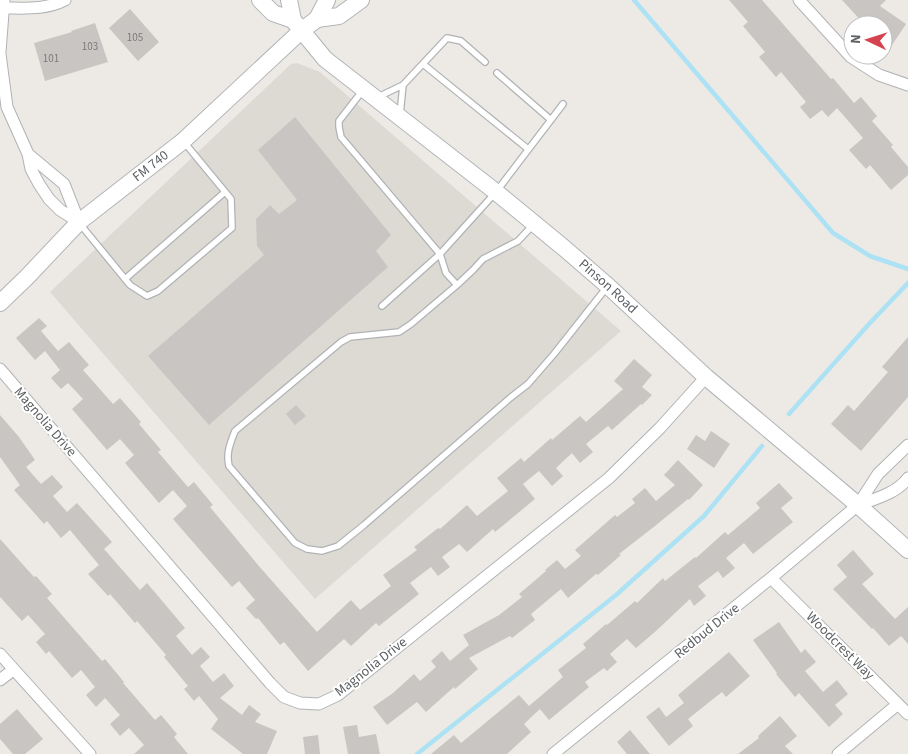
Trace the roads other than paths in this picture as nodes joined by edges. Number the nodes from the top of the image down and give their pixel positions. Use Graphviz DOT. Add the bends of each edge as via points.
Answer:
graph roads {
  1 [pos="65,0"];
  2 [pos="260,0"];
  3 [pos="289,0"];
  4 [pos="327,0"];
  5 [pos="361,0"];
  6 [pos="799,0"];
  7 [pos="4,4"];
  8 [pos="317,20"];
  9 [pos="297,25"];
  10 [pos="0,53"];
  11 [pos="485,62"];
  12 [pos="423,64"];
  13 [pos="497,73"];
  14 [pos="403,85"];
  15 [pos="908,85"];
  16 [pos="369,94"];
  17 [pos="563,104"];
  18 [pos="400,117"];
  19 [pos="551,120"];
  20 [pos="183,141"];
  21 [pos="528,149"];
  22 [pos="28,154"];
  23 [pos="225,192"];
  24 [pos="496,192"];
  25 [pos="79,222"];
  26 [pos="535,224"];
  27 [pos="440,254"];
  28 [pos="125,279"];
  29 [pos="457,285"];
  30 [pos="608,286"];
  31 [pos="0,303"];
  32 [pos="382,306"];
  33 [pos="0,369"];
  34 [pos="706,377"];
  35 [pos="908,445"];
  36 [pos="908,478"];
  37 [pos="858,505"];
  38 [pos="908,550"];
  39 [pos="772,578"];
  40 [pos="0,654"];
  41 [pos="13,670"];
  42 [pos="0,680"];
  43 [pos="898,704"];
  44 [pos="908,714"];
  45 [pos="90,754"];
  46 [pos="553,754"];
  47 [pos="838,754"];
  1 -- 7 [label="street" via="43,8"];
  2 -- 9 [label="main road" via="273,13"];
  3 -- 9 [label="main road"];
  4 -- 8 [label="main road"];
  5 -- 8 [label="main road" via="339,16"];
  6 -- 15 [label="street" via="851,57 879,75"];
  7 -- 10 [label="street"];
  8 -- 9 [label="main road, FM 740"];
  9 -- 16 [label="main road, Pinson Road" via="325,59"];
  9 -- 20 [label="main road, FM 740 / FM 740"];
  10 -- 22 [label="street" via="7,107"];
  11 -- 12 [label="lane" via="461,41 447,38"];
  12 -- 14 [label="lane"];
  12 -- 21 [label="lane"];
  13 -- 19 [label="lane"];
  14 -- 16 [label="lane"];
  14 -- 18 [label="lane"];
  16 -- 18 [label="main road, Pinson Road"];
  16 -- 27 [label="lane" via="339,122 341,137"];
  17 -- 19 [label="lane"];
  18 -- 24 [label="main road, Pinson Road"];
  19 -- 21 [label="lane"];
  20 -- 23 [label="lane"];
  20 -- 25 [label="main road, FM 740 / FM 740"];
  21 -- 24 [label="lane"];
  22 -- 25 [label="street" via="64,184"];
  22 -- 25 [label="street" via="31,169 49,199"];
  23 -- 28 [label="lane"];
  23 -- 28 [label="lane" via="231,200 232,228 158,291 147,296"];
  24 -- 26 [label="main road, Pinson Road"];
  24 -- 27 [label="lane"];
  25 -- 28 [label="lane"];
  25 -- 31 [label="main road, FM 740 / FM 740"];
  26 -- 29 [label="lane" via="518,240 483,260"];
  26 -- 30 [label="main road, Pinson Road"];
  27 -- 29 [label="lane" via="446,273"];
  27 -- 32 [label="lane"];
  29 -- 30 [label="lane" via="399,332 350,337 341,342 235,432 227,458 230,466 295,543 322,551 338,546 364,525 528,384"];
  30 -- 34 [label="main road, Pinson Road"];
  33 -- 34 [label="street, Magnolia Drive" via="274,688 284,697 300,703 319,704 338,695 609,478"];
  34 -- 37 [label="main road, Pinson Road"];
  35 -- 37 [label="street, Redbud Drive" via="878,474"];
  36 -- 37 [label="street, Redbud Drive" via="881,497"];
  37 -- 38 [label="main road, Pinson Road"];
  37 -- 39 [label="street, Redbud Drive"];
  39 -- 43 [label="street, Woodcrest Way"];
  39 -- 46 [label="street, Redbud Drive"];
  40 -- 41 [label="street"];
  41 -- 42 [label="street"];
  41 -- 45 [label="street"];
  43 -- 44 [label="street, Woodcrest Way"];
  43 -- 47 [label="street"];
}
